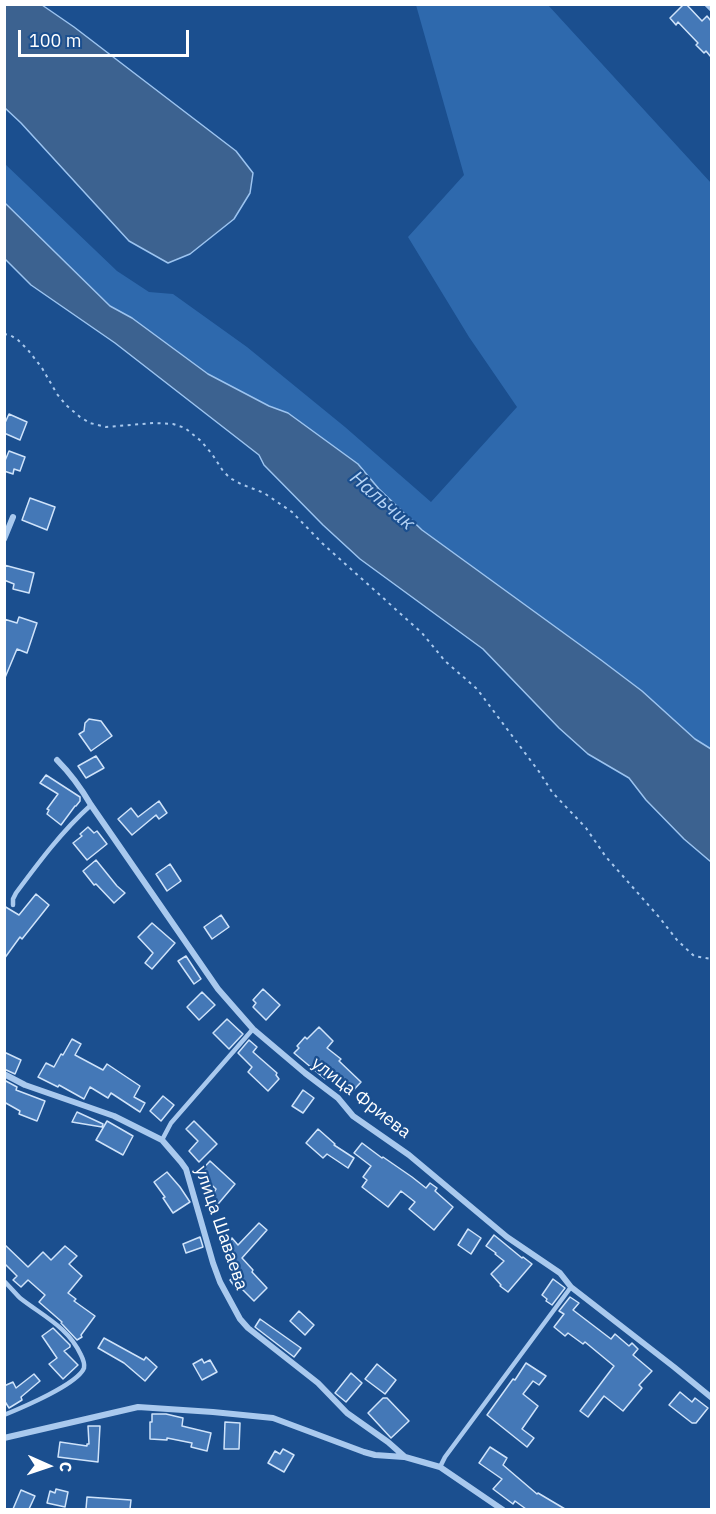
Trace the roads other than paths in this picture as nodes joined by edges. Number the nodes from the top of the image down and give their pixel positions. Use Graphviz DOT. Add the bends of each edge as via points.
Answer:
graph roads {
  1 [pos="707,4"];
  2 [pos="711,9"];
  3 [pos="13,517"];
  4 [pos="4,539"];
  5 [pos="57,760"];
  6 [pos="91,805"];
  7 [pos="13,905"];
  8 [pos="253,1029"];
  9 [pos="4,1074"];
  10 [pos="162,1140"];
  11 [pos="4,1281"];
  12 [pos="571,1287"];
  13 [pos="711,1398"];
  14 [pos="4,1415"];
  15 [pos="4,1438"];
  16 [pos="405,1457"];
  17 [pos="440,1467"];
  18 [pos="503,1509"];
  1 -- 2 [label="street"];
  3 -- 4 [label="street"];
  5 -- 6 [label="street, улица Фриева"];
  6 -- 7 [label="lane" via="48,850 16,893"];
  6 -- 8 [label="street, улица Фриева" via="218,990"];
  8 -- 10 [label="lane" via="171,1122"];
  8 -- 12 [label="street, улица Фриева" via="338,1098 354,1116 409,1155 507,1237 560,1273"];
  9 -- 10 [label="street, улица Шаваева" via="114,1116"];
  10 -- 16 [label="street, улица Шаваева" via="186,1169 213,1263 240,1319 318,1383 347,1413"];
  11 -- 14 [label="lane" via="19,1297 58,1324 84,1362 79,1374 67,1383"];
  12 -- 13 [label="street, улица Фриева"];
  12 -- 17 [label="lane"];
  15 -- 16 [label="street" via="138,1407 273,1418 364,1452"];
  16 -- 17 [label="street, улица Шаваева"];
  17 -- 18 [label="street, улица Шаваева"];
}
